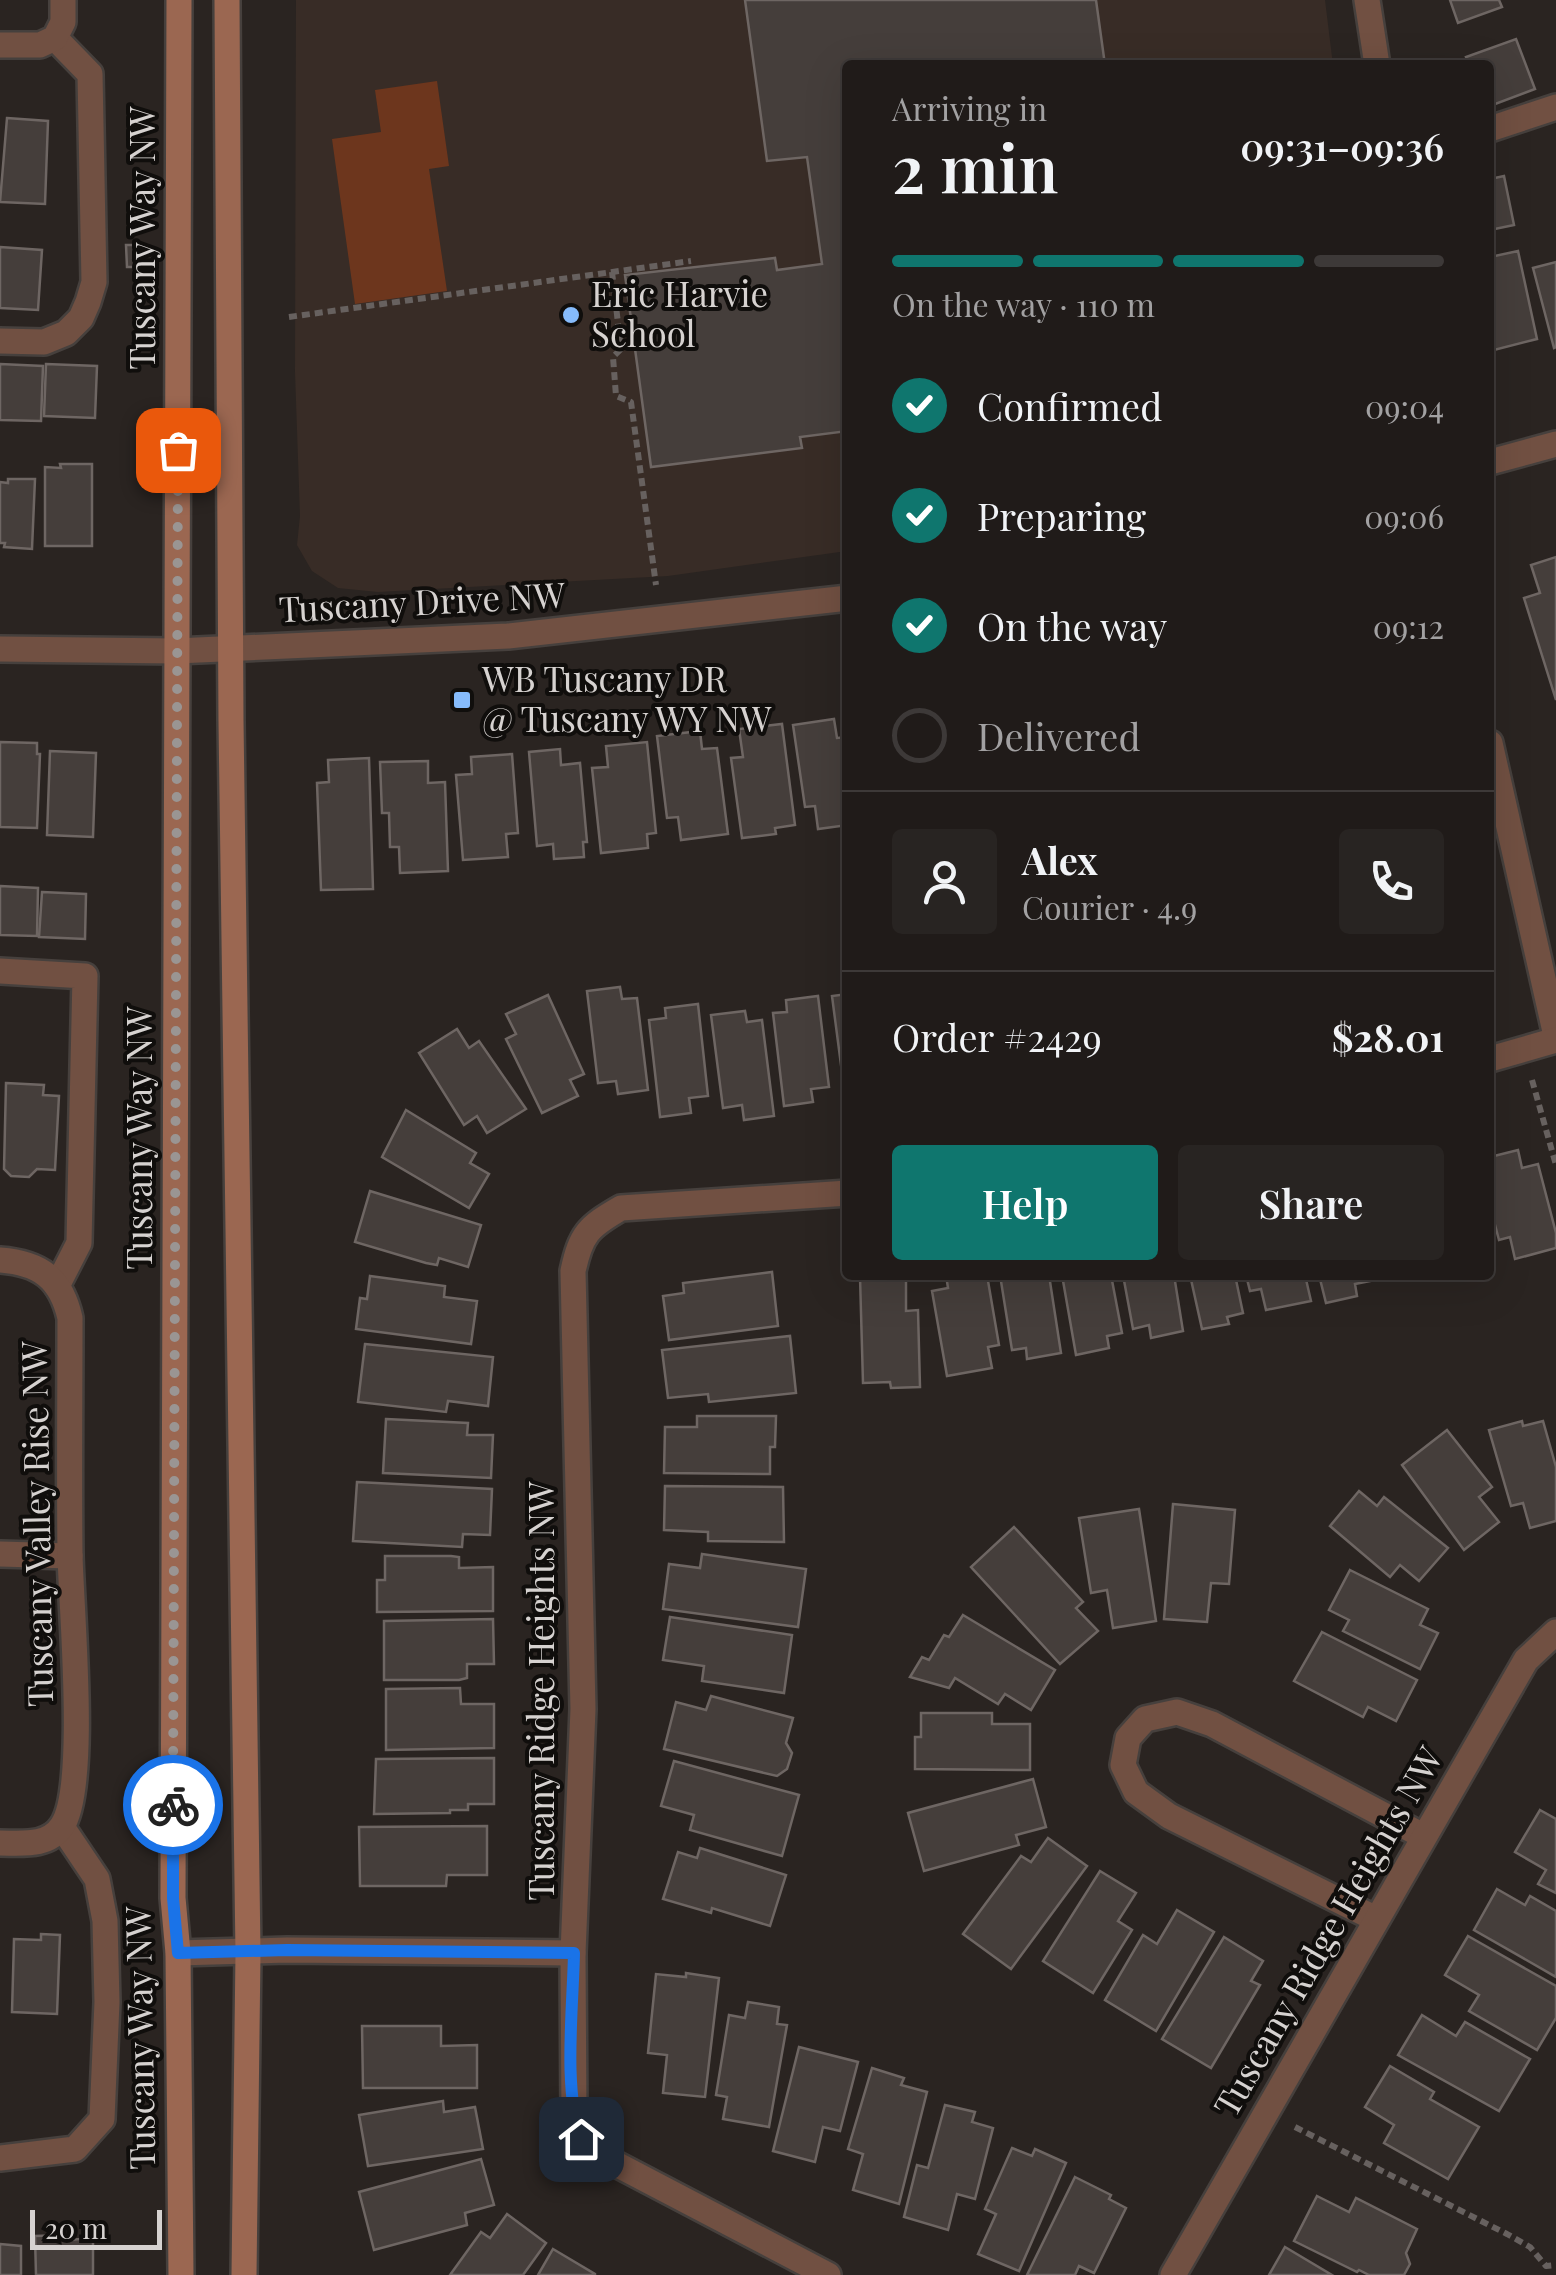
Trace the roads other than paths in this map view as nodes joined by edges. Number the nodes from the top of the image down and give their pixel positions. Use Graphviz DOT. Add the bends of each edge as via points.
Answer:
graph roads {
  1 [pos="63,0"];
  2 [pos="178,0"];
  3 [pos="227,0"];
  4 [pos="1367,0"];
  5 [pos="55,38"];
  6 [pos="0,45"];
  7 [pos="1376,60"];
  8 [pos="1556,107"];
  9 [pos="1494,128"];
  10 [pos="0,341"];
  11 [pos="1556,444"];
  12 [pos="1494,461"];
  13 [pos="842,599"];
  14 [pos="231,648"];
  15 [pos="0,649"];
  16 [pos="176,651"];
  17 [pos="1494,760"];
  18 [pos="0,971"];
  19 [pos="1556,1038"];
  20 [pos="1494,1058"];
  21 [pos="842,1193"];
  22 [pos="0,1260"];
  23 [pos="57,1286"];
  24 [pos="0,1554"];
  25 [pos="70,1556"];
  26 [pos="1556,1632"];
  27 [pos="62,1828"];
  28 [pos="1423,1836"];
  29 [pos="0,1842"];
  30 [pos="1376,1920"];
  31 [pos="178,1953"];
  32 [pos="248,1953"];
  33 [pos="574,1953"];
  34 [pos="0,2158"];
  35 [pos="181,2275"];
  36 [pos="244,2275"];
  37 [pos="828,2275"];
  38 [pos="1173,2275"];
  1 -- 5 [label="street"];
  2 -- 16 [label="street, Tuscany Way NW"];
  3 -- 14 [label="street"];
  4 -- 7 [label="street"];
  5 -- 6 [label="street" via="40,45"];
  5 -- 10 [label="street" via="90,74 94,282 81,318 66,333 44,342"];
  8 -- 9 [label="street"];
  11 -- 12 [label="street"];
  13 -- 14 [label="street, Tuscany Drive NW" via="508,636"];
  14 -- 16 [label="street, Tuscany Drive NW"];
  14 -- 32 [label="street"];
  15 -- 16 [label="street, Tuscany Drive NW"];
  16 -- 31 [label="street, Tuscany Way NW"];
  17 -- 19 [label="street"];
  18 -- 23 [label="street" via="85,976 78,1242"];
  19 -- 20 [label="street"];
  21 -- 33 [label="street, Tuscany Ridge Heights NW" via="620,1208 592,1224 579,1244 573,1271 583,1709"];
  22 -- 23 [label="street" via="25,1262"];
  23 -- 25 [label="street, Tuscany Valley Rise NW" via="70,1318"];
  24 -- 25 [label="street"];
  25 -- 27 [label="street, Tuscany Valley Rise NW" via="75,1762"];
  26 -- 28 [label="street, Tuscany Ridge Heights NW" via="1526,1660"];
  27 -- 29 [label="street" via="32,1844"];
  27 -- 34 [label="street" via="96,1879 105,1921 102,2119 75,2149"];
  28 -- 30 [label="street, Tuscany Ridge Heights NW"];
  28 -- 30 [label="street" via="1212,1724 1177,1712 1145,1719 1128,1738 1123,1765 1136,1792 1168,1816"];
  30 -- 38 [label="street, Tuscany Ridge Heights NW"];
  31 -- 32 [label="street"];
  31 -- 35 [label="street, Tuscany Way NW"];
  32 -- 33 [label="street"];
  32 -- 36 [label="street"];
  33 -- 37 [label="street, Tuscany Ridge Heights NW" via="572,2094 581,2139 595,2154"];
}
